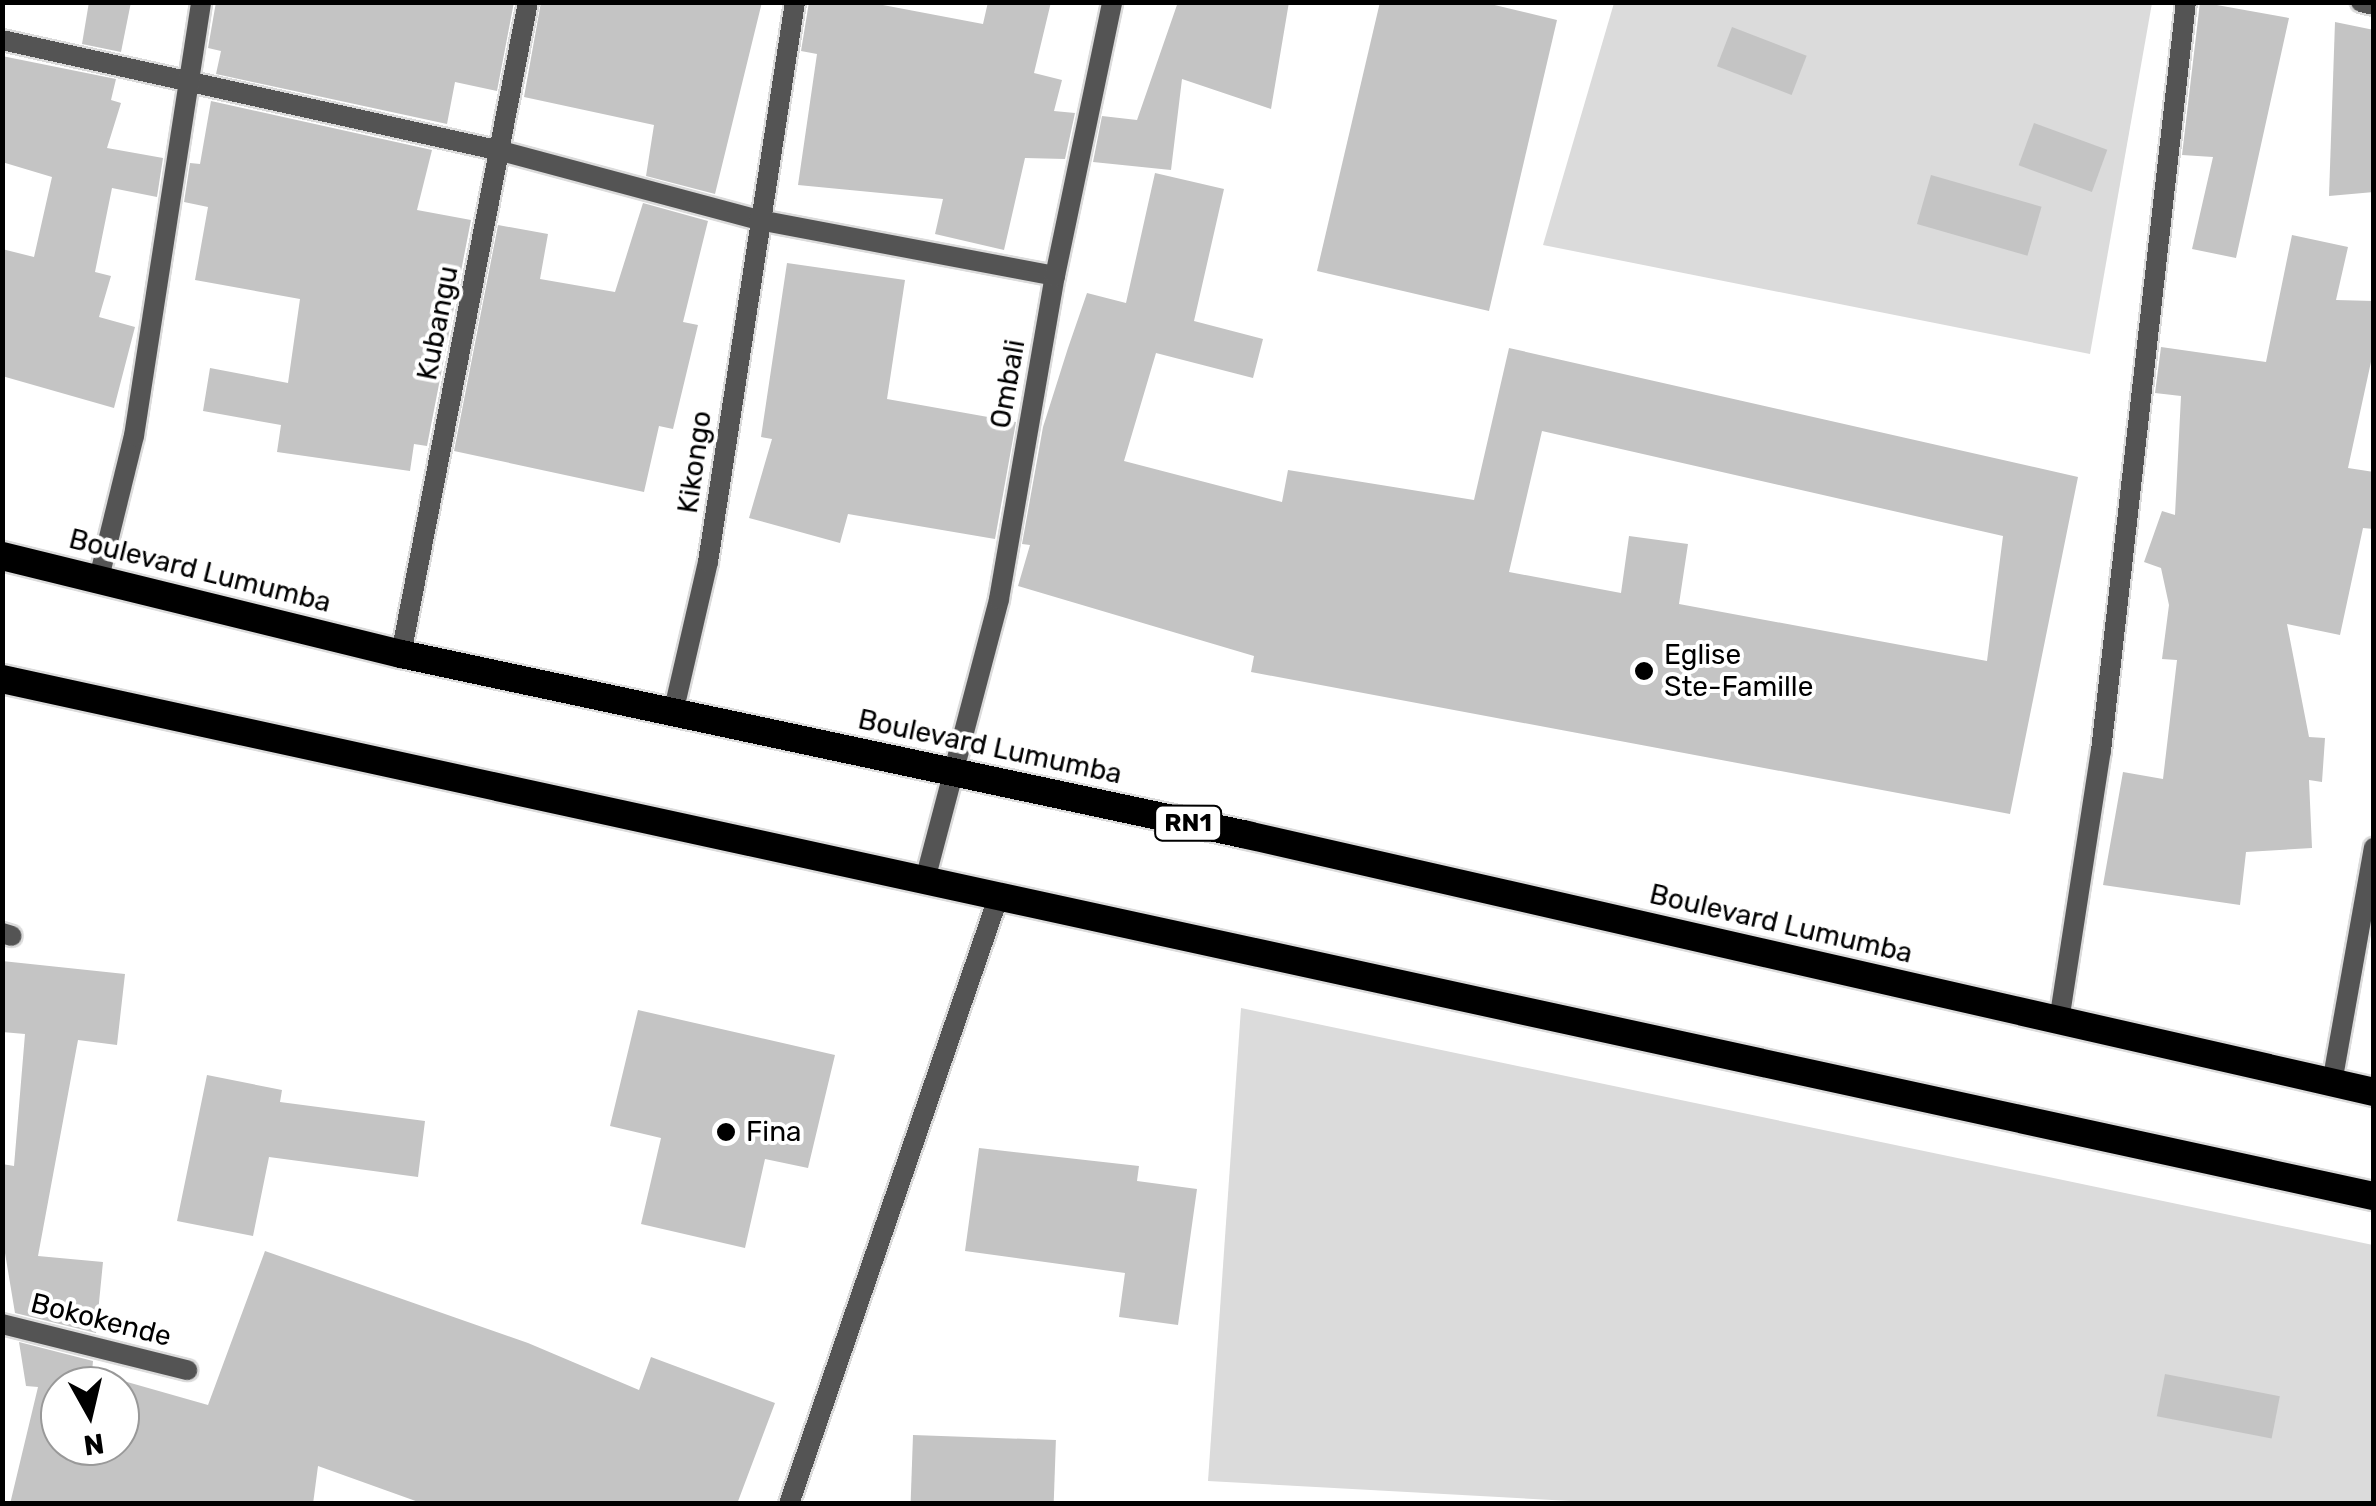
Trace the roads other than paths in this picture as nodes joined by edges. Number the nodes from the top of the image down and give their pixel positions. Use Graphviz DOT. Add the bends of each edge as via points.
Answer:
graph roads {
  1 [pos="201,2"];
  2 [pos="528,2"];
  3 [pos="795,2"];
  4 [pos="1112,2"];
  5 [pos="2186,2"];
  6 [pos="2361,2"];
  7 [pos="2374,5"];
  8 [pos="2,40"];
  9 [pos="184,82"];
  10 [pos="501,151"];
  11 [pos="759,220"];
  12 [pos="1054,276"];
  13 [pos="2,556"];
  14 [pos="99,578"];
  15 [pos="401,654"];
  16 [pos="2,680"];
  17 [pos="674,709"];
  18 [pos="956,774"];
  19 [pos="2374,848"];
  20 [pos="926,876"];
  21 [pos="999,895"];
  22 [pos="2059,1021"];
  23 [pos="2332,1083"];
  24 [pos="2374,1092"];
  25 [pos="2374,1196"];
  26 [pos="2,1324"];
  27 [pos="187,1370"];
  28 [pos="790,1504"];
  1 -- 9 [label="street"];
  2 -- 10 [label="street, Kubangu"];
  3 -- 11 [label="street, Kikongo"];
  4 -- 12 [label="street, Ombali"];
  5 -- 22 [label="street" via="2102,752"];
  6 -- 7 [label="street"];
  8 -- 9 [label="street"];
  9 -- 10 [label="street"];
  9 -- 14 [label="street" via="134,436"];
  10 -- 11 [label="street"];
  10 -- 15 [label="street, Kubangu"];
  11 -- 12 [label="street"];
  11 -- 17 [label="street, Kikongo" via="708,562"];
  12 -- 18 [label="street, Ombali" via="999,599"];
  13 -- 14 [label="highway, Boulevard Lumumba / RN1"];
  14 -- 15 [label="highway, Boulevard Lumumba / RN1"];
  15 -- 17 [label="highway, Boulevard Lumumba / RN1"];
  16 -- 20 [label="highway"];
  17 -- 18 [label="highway, Boulevard Lumumba / RN1"];
  18 -- 20 [label="street, Ombali"];
  18 -- 22 [label="highway, Boulevard Lumumba / RN1"];
  19 -- 23 [label="street"];
  20 -- 21 [label="highway"];
  21 -- 25 [label="highway"];
  21 -- 28 [label="street"];
  22 -- 23 [label="highway, Boulevard Lumumba / RN1"];
  23 -- 24 [label="highway, Boulevard Lumumba / RN1"];
  26 -- 27 [label="street, Bokokende"];
}
